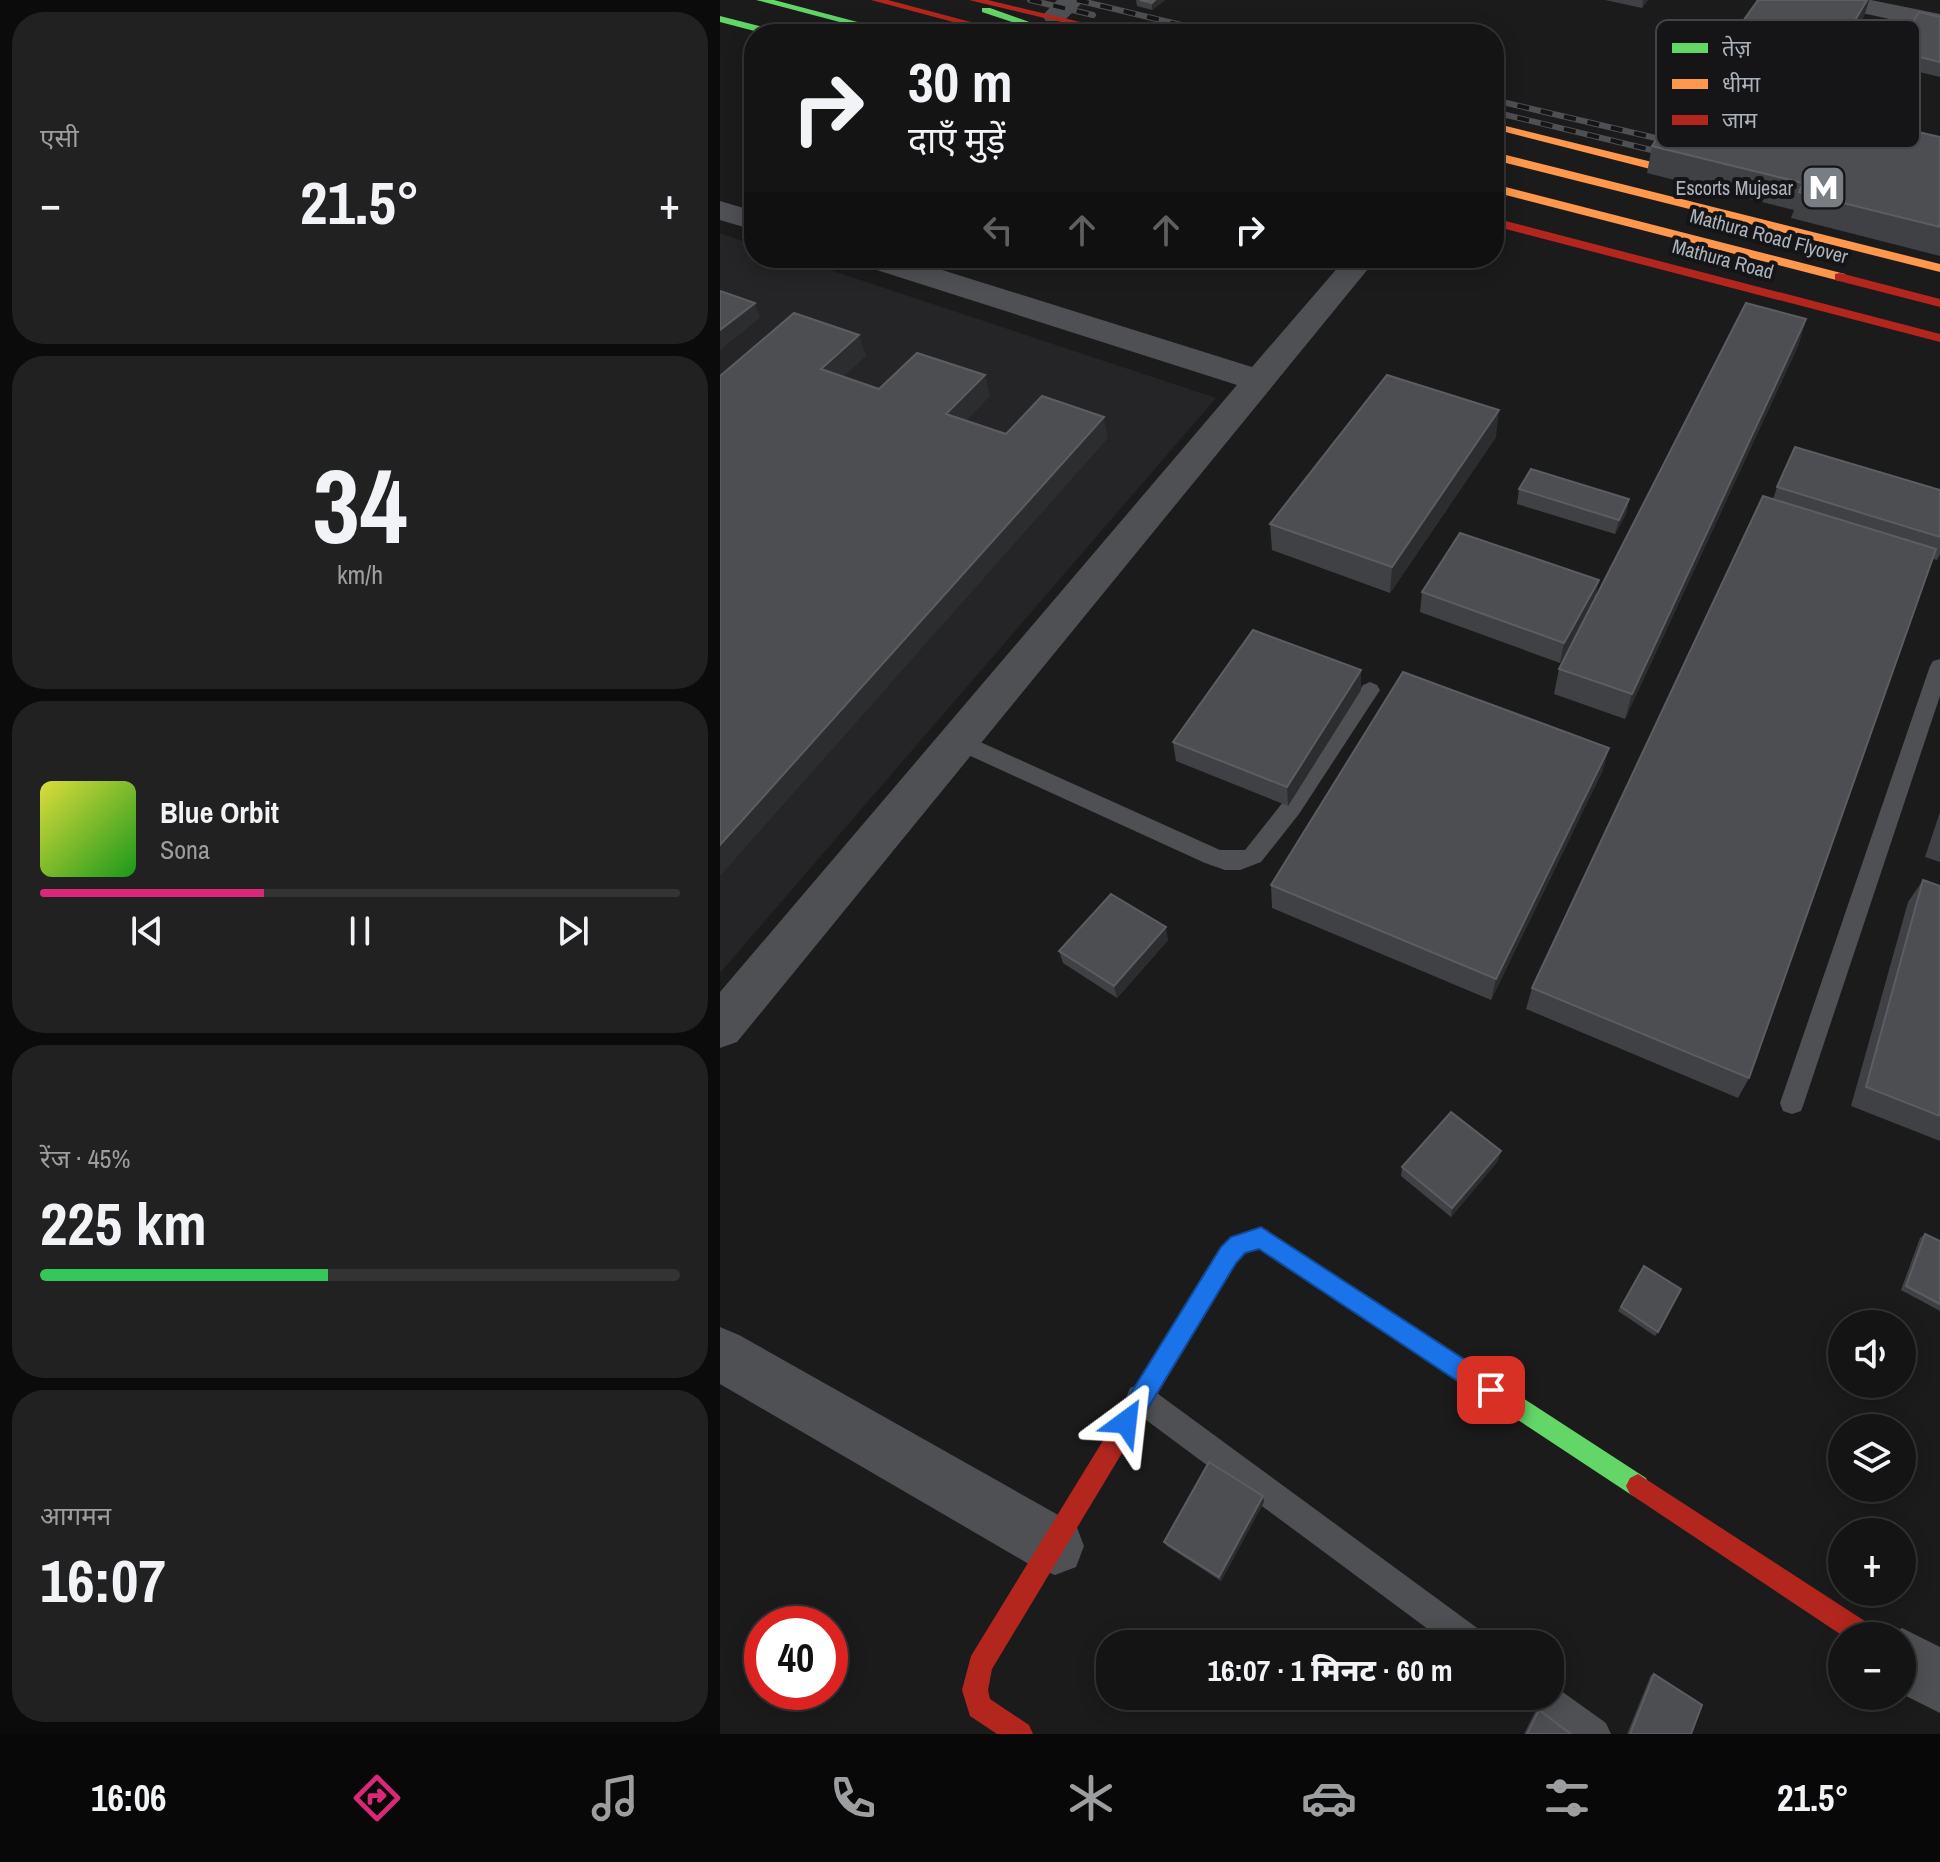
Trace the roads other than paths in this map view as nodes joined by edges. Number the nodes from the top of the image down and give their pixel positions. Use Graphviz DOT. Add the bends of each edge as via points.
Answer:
graph roads {
  1 [pos="761,0"];
  2 [pos="876,0"];
  3 [pos="954,0"];
  4 [pos="974,0"];
  5 [pos="1834,0"];
  6 [pos="1062,17"];
  7 [pos="720,19"];
  8 [pos="1940,22"];
  9 [pos="858,24"];
  10 [pos="971,24"];
  11 [pos="1088,24"];
  12 [pos="744,25"];
  13 [pos="1504,128"];
  14 [pos="1504,159"];
  15 [pos="1725,183"];
  16 [pos="1504,191"];
  17 [pos="1504,225"];
  18 [pos="904,268"];
  19 [pos="1354,268"];
  20 [pos="1940,268"];
  21 [pos="1940,303"];
  22 [pos="1940,338"];
  23 [pos="1260,381"];
  24 [pos="1940,666"];
  25 [pos="1370,690"];
  26 [pos="960,742"];
  27 [pos="720,1027"];
  28 [pos="1792,1103"];
  29 [pos="720,1354"];
  30 [pos="1140,1398"];
  31 [pos="1055,1546"];
  32 [pos="1844,1622"];
  33 [pos="1454,1630"];
  34 [pos="1916,1667"];
  35 [pos="1940,1682"];
  36 [pos="1562,1710"];
  37 [pos="1020,1734"];
  38 [pos="1595,1734"];
  1 -- 9 [label="main road"];
  2 -- 10 [label="main road"];
  3 -- 6 [label="main road"];
  4 -- 6 [label="main road"];
  5 -- 8 [label="street"];
  6 -- 11 [label="main road"];
  7 -- 12 [label="main road"];
  13 -- 15 [label="main road"];
  14 -- 20 [label="main road, Mathura Road Flyover"];
  16 -- 21 [label="main road, Mathura Road Flyover"];
  17 -- 22 [label="main road, Mathura Road"];
  18 -- 23 [label="street"];
  19 -- 23 [label="street"];
  23 -- 26 [label="street"];
  24 -- 28 [label="lane"];
  25 -- 26 [label="lane" via="1291,808 1253,856 1240,861 1213,857"];
  26 -- 27 [label="street"];
  29 -- 31 [label="street"];
  30 -- 31 [label="main road"];
  30 -- 32 [label="main road" via="1229,1255 1238,1244 1261,1237"];
  30 -- 33 [label="lane"];
  31 -- 37 [label="main road" via="980,1665 975,1690 979,1707"];
  34 -- 35 [label="street"];
  36 -- 38 [label="lane"];
}
